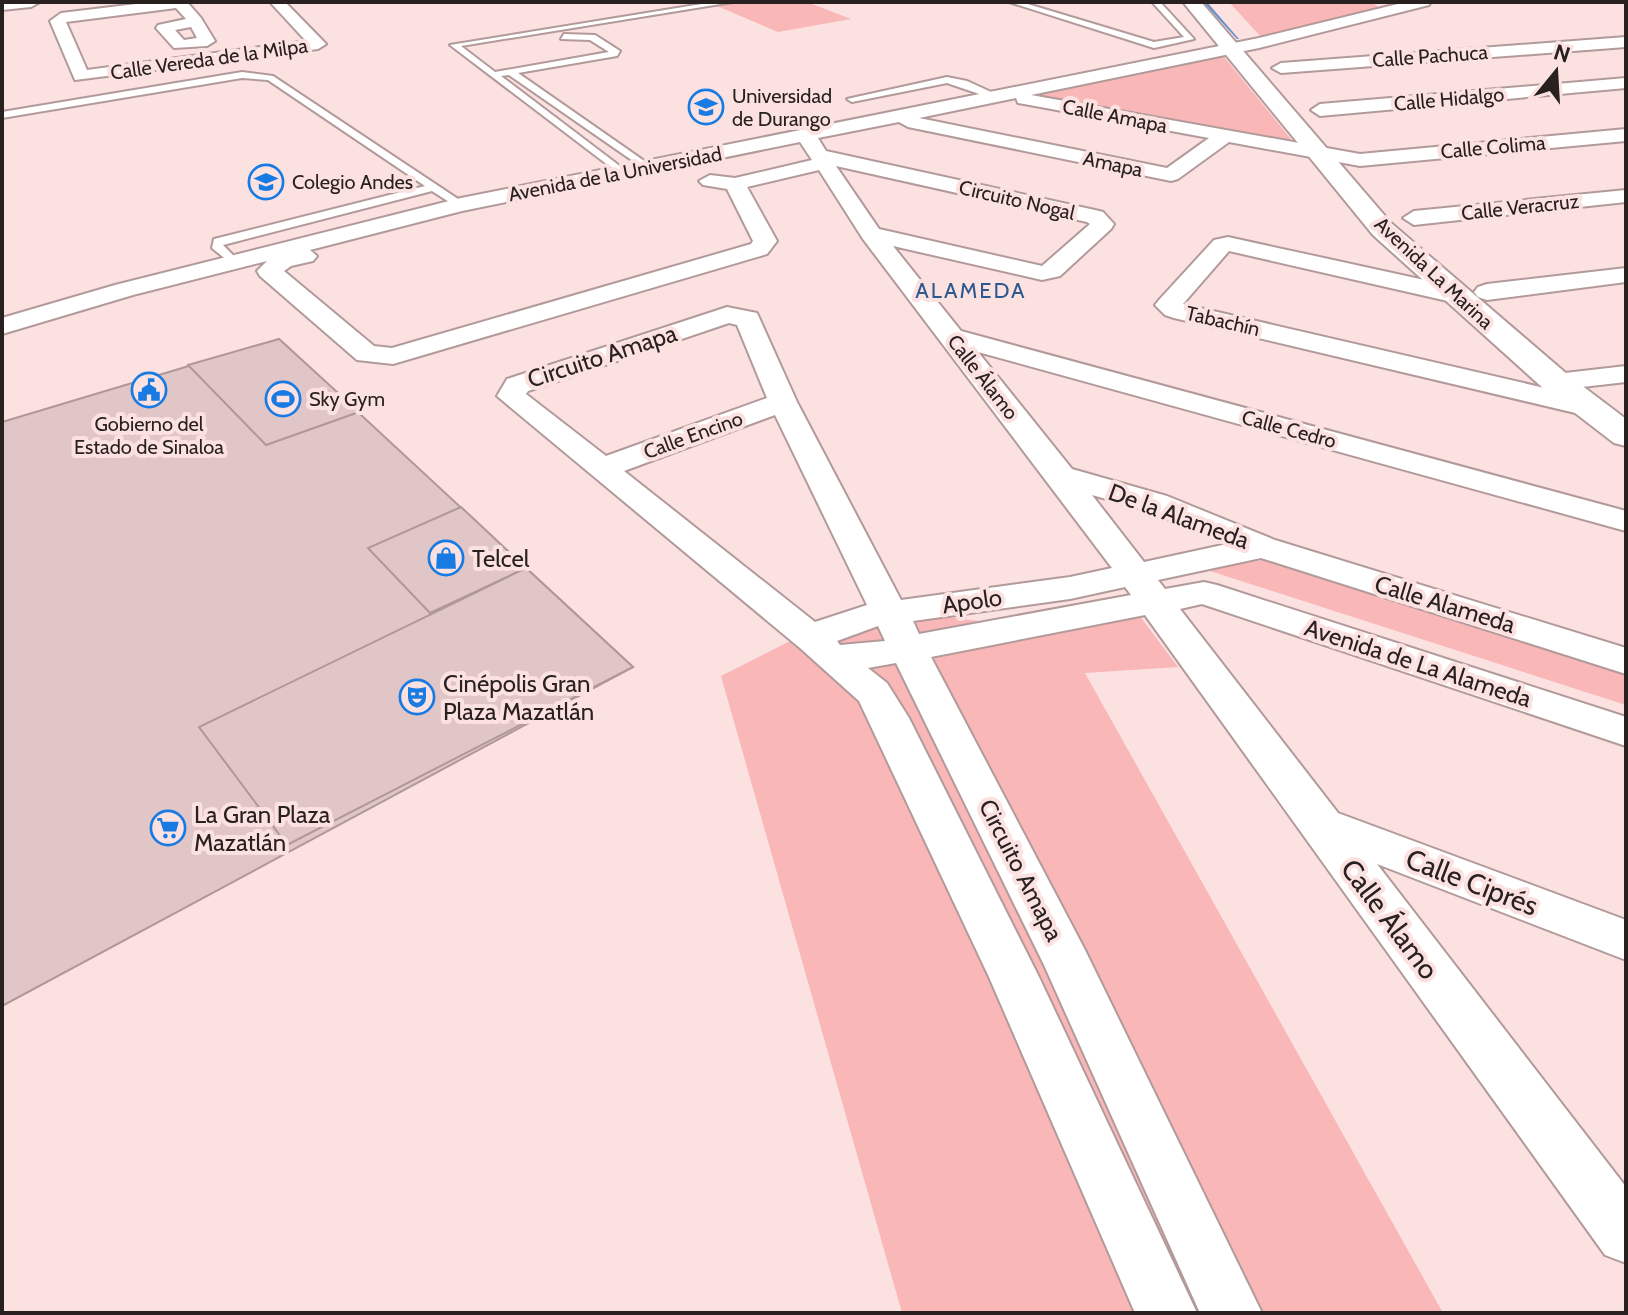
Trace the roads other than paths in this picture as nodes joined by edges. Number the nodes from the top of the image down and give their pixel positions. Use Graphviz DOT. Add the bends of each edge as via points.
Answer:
graph roads {
  1 [pos="31,2"];
  2 [pos="179,2"];
  3 [pos="277,2"];
  4 [pos="729,2"];
  5 [pos="1013,2"];
  6 [pos="1156,2"];
  7 [pos="1192,2"];
  8 [pos="1424,2"];
  9 [pos="2,5"];
  10 [pos="1390,6"];
  11 [pos="196,21"];
  12 [pos="1423,22"];
  13 [pos="1244,38"];
  14 [pos="1463,40"];
  15 [pos="1626,42"];
  16 [pos="1490,52"];
  17 [pos="461,53"];
  18 [pos="1281,68"];
  19 [pos="511,72"];
  20 [pos="491,75"];
  21 [pos="1626,83"];
  22 [pos="1569,88"];
  23 [pos="1002,96"];
  24 [pos="852,99"];
  25 [pos="1310,100"];
  26 [pos="1598,100"];
  27 [pos="2,115"];
  28 [pos="893,118"];
  29 [pos="1626,135"];
  30 [pos="1223,137"];
  31 [pos="817,151"];
  32 [pos="1322,155"];
  33 [pos="1360,160"];
  34 [pos="646,167"];
  35 [pos="621,172"];
  36 [pos="743,175"];
  37 [pos="434,187"];
  38 [pos="1626,196"];
  39 [pos="461,205"];
  40 [pos="1414,218"];
  41 [pos="871,234"];
  42 [pos="1435,239"];
  43 [pos="1456,260"];
  44 [pos="234,262"];
  45 [pos="1626,275"];
  46 [pos="1487,292"];
  47 [pos="1452,294"];
  48 [pos="2,326"];
  49 [pos="952,337"];
  50 [pos="1626,374"];
  51 [pos="1556,382"];
  52 [pos="1591,393"];
  53 [pos="783,402"];
  54 [pos="1626,403"];
  55 [pos="1626,436"];
  56 [pos="603,468"];
  57 [pos="1061,476"];
  58 [pos="1626,521"];
  59 [pos="1263,547"];
  60 [pos="1145,590"];
  61 [pos="901,630"];
  62 [pos="822,648"];
  63 [pos="1626,661"];
  64 [pos="1626,732"];
  65 [pos="1319,824"];
  66 [pos="1626,940"];
  67 [pos="1068,965"];
  68 [pos="1014,977"];
  69 [pos="1626,1234"];
  70 [pos="1166,1313"];
  71 [pos="1231,1313"];
  1 -- 9 [label="main road"];
  2 -- 3 [label="street, Calle Vereda de la Milpa" via="61,18 81,76 318,44"];
  2 -- 11 [label="street"];
  4 -- 17 [label="lane" via="460,42 453,47"];
  5 -- 6 [label="lane" via="1154,45 1190,39"];
  7 -- 13 [label="main road, Avenida La Marina"];
  8 -- 10 [label="street, Avenida de la Universidad"];
  10 -- 12 [label="street"];
  10 -- 13 [label="street, Avenida de la Universidad"];
  13 -- 18 [label="main road, Avenida La Marina"];
  13 -- 23 [label="street, Avenida de la Universidad"];
  13 -- 32 [label="main road, Avenida La Marina"];
  14 -- 16 [label="street"];
  15 -- 16 [label="street, Calle Pachuca"];
  16 -- 18 [label="street, Calle Pachuca"];
  16 -- 22 [label="street"];
  17 -- 19 [label="lane" via="577,36 592,37 617,53"];
  17 -- 20 [label="lane"];
  18 -- 25 [label="main road, Avenida La Marina"];
  19 -- 20 [label="lane"];
  19 -- 34 [label="lane"];
  20 -- 35 [label="lane"];
  21 -- 22 [label="street, Calle Hidalgo"];
  22 -- 25 [label="street, Calle Hidalgo"];
  22 -- 26 [label="street"];
  23 -- 24 [label="lane" via="947,80"];
  23 -- 28 [label="street, Avenida de la Universidad"];
  23 -- 30 [label="street, Calle Amapa"];
  25 -- 33 [label="main road, Avenida La Marina"];
  27 -- 37 [label="lane" via="242,75 270,78"];
  28 -- 30 [label="street, Amapa" via="1171,175"];
  28 -- 31 [label="street, Avenida de la Universidad"];
  29 -- 33 [label="street, Calle Colima"];
  30 -- 32 [label="street"];
  31 -- 34 [label="street, Avenida de la Universidad"];
  31 -- 36 [label="street"];
  31 -- 41 [label="street, Calle Álamo"];
  31 -- 41 [label="street, Circuito Nogal" via="1095,217 1103,224 1051,271 1042,273"];
  32 -- 33 [label="street"];
  32 -- 47 [label="main road, Avenida La Marina" via="1382,229"];
  33 -- 40 [label="main road, Avenida La Marina"];
  34 -- 35 [label="street, Avenida de la Universidad"];
  35 -- 39 [label="street, Avenida de la Universidad"];
  36 -- 36 [label="street" via="765,241 759,249 393,356 367,354 269,271 283,261 542,200 668,176 709,180"];
  37 -- 39 [label="lane"];
  37 -- 44 [label="lane" via="218,242"];
  38 -- 40 [label="street, Calle Veracruz"];
  39 -- 44 [label="street, Avenida de la Universidad"];
  40 -- 42 [label="main road, Avenida La Marina"];
  41 -- 49 [label="street, Calle Álamo"];
  43 -- 46 [label="main road, Avenida La Marina"];
  44 -- 48 [label="street, Avenida de la Universidad"];
  45 -- 46 [label="street"];
  46 -- 52 [label="main road, Avenida La Marina"];
  47 -- 51 [label="main road, Avenida La Marina"];
  47 -- 52 [label="street, Tabachín" via="1228,244 1168,305"];
  49 -- 57 [label="street, Calle Álamo"];
  49 -- 58 [label="street, Calle Cedro"];
  50 -- 52 [label="street"];
  51 -- 52 [label="street, Avenida La Marina"];
  52 -- 54 [label="main road, Avenida La Marina"];
  52 -- 55 [label="main road, Avenida La Marina"];
  53 -- 56 [label="street, Calle Encino"];
  53 -- 56 [label="street, Circuito Amapa" via="748,319 737,315 512,390 511,396"];
  53 -- 61 [label="street, Circuito Amapa"];
  56 -- 62 [label="street, Circuito Amapa"];
  57 -- 59 [label="street, De la Alameda" via="1156,503"];
  57 -- 60 [label="street, Calle Álamo"];
  59 -- 60 [label="street, De la Alameda"];
  59 -- 63 [label="street, Calle Alameda"];
  60 -- 61 [label="street, Apolo"];
  60 -- 64 [label="street, Avenida de La Alameda" via="1210,594"];
  60 -- 65 [label="street, Calle Álamo"];
  61 -- 62 [label="street, Apolo" via="875,655"];
  61 -- 67 [label="street, Circuito Amapa"];
  62 -- 68 [label="street, Circuito Amapa" via="873,692 889,718"];
  65 -- 66 [label="street, Calle Ciprés"];
  65 -- 69 [label="street, Calle Álamo"];
  67 -- 68 [label="street"];
  67 -- 71 [label="street, Circuito Amapa"];
  68 -- 70 [label="street, Circuito Amapa"];
}
